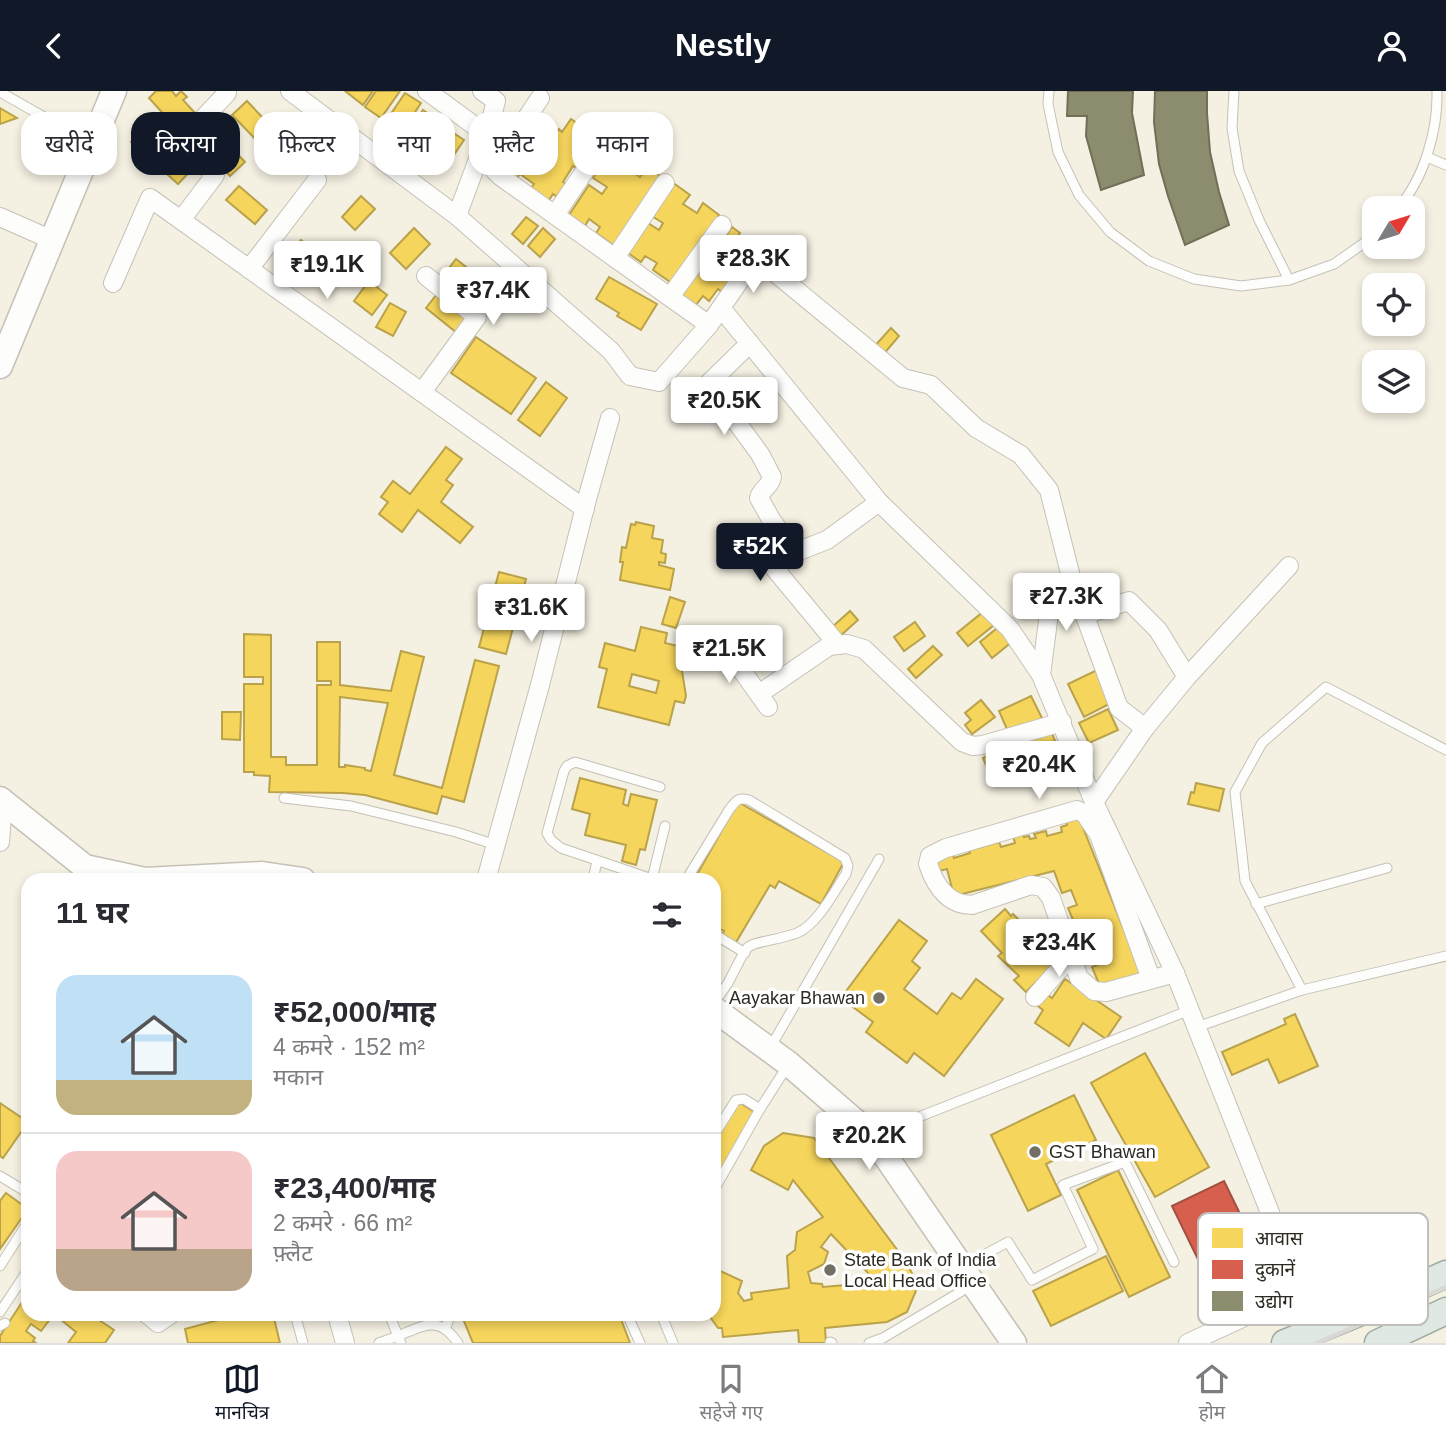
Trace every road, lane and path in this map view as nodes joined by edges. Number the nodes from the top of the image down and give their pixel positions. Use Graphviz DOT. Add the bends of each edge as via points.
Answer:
graph roads {
  1 [pos="114,91"];
  2 [pos="290,91"];
  3 [pos="427,91"];
  4 [pos="482,91"];
  5 [pos="1049,91"];
  6 [pos="1234,91"];
  7 [pos="1437,91"];
  8 [pos="0,92"];
  9 [pos="227,93"];
  10 [pos="540,98"];
  11 [pos="35,112"];
  12 [pos="105,112"];
  13 [pos="493,112"];
  14 [pos="469,122"];
  15 [pos="1427,157"];
  16 [pos="1446,165"];
  17 [pos="79,175"];
  18 [pos="472,175"];
  19 [pos="582,175"];
  20 [pos="317,180"];
  21 [pos="665,183"];
  22 [pos="1407,196"];
  23 [pos="555,215"];
  24 [pos="457,216"];
  25 [pos="0,217"];
  26 [pos="181,221"];
  27 [pos="722,225"];
  28 [pos="52,240"];
  29 [pos="1362,244"];
  30 [pos="615,258"];
  31 [pos="250,269"];
  32 [pos="426,276"];
  33 [pos="1289,280"];
  34 [pos="113,283"];
  35 [pos="670,297"];
  36 [pos="721,308"];
  37 [pos="709,325"];
  38 [pos="750,343"];
  39 [pos="0,366"];
  40 [pos="422,393"];
  41 [pos="610,418"];
  42 [pos="879,502"];
  43 [pos="585,509"];
  44 [pos="795,551"];
  45 [pos="1289,566"];
  46 [pos="1072,581"];
  47 [pos="1084,615"];
  48 [pos="729,642"];
  49 [pos="838,645"];
  50 [pos="1041,675"];
  51 [pos="1187,677"];
  52 [pos="1062,722"];
  53 [pos="1145,727"];
  54 [pos="1446,750"];
  55 [pos="660,787"];
  56 [pos="284,798"];
  57 [pos="1,800"];
  58 [pos="1094,802"];
  59 [pos="665,826"];
  60 [pos="0,842"];
  61 [pos="496,845"];
  62 [pos="879,859"];
  63 [pos="597,862"];
  64 [pos="1387,868"];
  65 [pos="85,873"];
  66 [pos="488,873"];
  67 [pos="595,873"];
  68 [pos="633,873"];
  69 [pos="653,873"];
  70 [pos="690,873"];
  71 [pos="1256,904"];
  72 [pos="721,938"];
  73 [pos="745,953"];
  74 [pos="1072,955"];
  75 [pos="1446,956"];
  76 [pos="1175,973"];
  77 [pos="1151,979"];
  78 [pos="1302,990"];
  79 [pos="721,993"];
  80 [pos="1035,997"];
  81 [pos="1189,1010"];
  82 [pos="721,1014"];
  83 [pos="1197,1027"];
  84 [pos="769,1049"];
  85 [pos="789,1064"];
  86 [pos="760,1109"];
  87 [pos="721,1124"];
  88 [pos="871,1135"];
  89 [pos="0,1176"];
  90 [pos="721,1178"];
  91 [pos="21,1189"];
  92 [pos="1270,1213"];
  93 [pos="21,1233"];
  94 [pos="1174,1262"];
  95 [pos="0,1266"];
  96 [pos="1446,1274"];
  97 [pos="967,1275"];
  98 [pos="21,1281"];
  99 [pos="1428,1282"];
  100 [pos="1446,1311"];
  101 [pos="0,1312"];
  102 [pos="1428,1319"];
  103 [pos="297,1321"];
  104 [pos="339,1321"];
  105 [pos="392,1321"];
  106 [pos="448,1321"];
  107 [pos="630,1321"];
  108 [pos="664,1321"];
  109 [pos="1227,1325"];
  110 [pos="1311,1325"];
  111 [pos="1328,1325"];
  112 [pos="1416,1325"];
  113 [pos="445,1329"];
  114 [pos="1313,1331"];
  115 [pos="400,1339"];
  116 [pos="303,1343"];
  117 [pos="345,1343"];
  118 [pos="379,1343"];
  119 [pos="458,1343"];
  120 [pos="640,1343"];
  121 [pos="673,1343"];
  122 [pos="869,1343"];
  123 [pos="1014,1343"];
  124 [pos="1188,1343"];
  125 [pos="1285,1343"];
  126 [pos="1378,1343"];
  1 -- 12 [label="street"];
  2 -- 24 [label="street"];
  3 -- 14 [label="street"];
  4 -- 13 [label="street" via="496,101"];
  5 -- 33 [label="lane" via="1058,152 1079,195 1110,232 1149,261 1194,279 1241,286"];
  6 -- 33 [label="lane" via="1232,128 1238,171"];
  7 -- 15 [label="lane"];
  8 -- 11 [label="lane"];
  9 -- 26 [label="street" via="181,142 215,175"];
  10 -- 23 [label="street" via="495,171"];
  15 -- 16 [label="lane"];
  15 -- 22 [label="lane"];
  17 -- 28 [label="street"];
  18 -- 24 [label="street"];
  19 -- 23 [label="street"];
  20 -- 31 [label="street"];
  21 -- 30 [label="street"];
  23 -- 30 [label="street"];
  24 -- 37 [label="street" via="611,351 629,376 659,382"];
  25 -- 28 [label="street"];
  26 -- 31 [label="street"];
  26 -- 34 [label="street" via="150,198"];
  27 -- 35 [label="street"];
  28 -- 39 [label="street"];
  29 -- 33 [label="lane" via="1334,264"];
  30 -- 35 [label="street"];
  31 -- 40 [label="street"];
  32 -- 40 [label="street" via="477,317"];
  35 -- 37 [label="street"];
  36 -- 37 [label="street"];
  36 -- 38 [label="street"];
  36 -- 46 [label="street" via="756,257 903,378 931,385 976,428 1021,455 1049,490"];
  38 -- 42 [label="street"];
  38 -- 44 [label="street" via="701,391 735,420 760,454 772,477 759,498"];
  40 -- 43 [label="street"];
  41 -- 43 [label="street"];
  42 -- 44 [label="street" via="827,540"];
  42 -- 50 [label="street" via="1010,629"];
  43 -- 61 [label="street"];
  44 -- 49 [label="street" via="776,566 776,573"];
  45 -- 51 [label="street"];
  46 -- 47 [label="street"];
  46 -- 50 [label="street" via="1051,598"];
  47 -- 51 [label="street" via="1129,601 1158,630"];
  47 -- 53 [label="street" via="1119,708"];
  48 -- 49 [label="street" via="763,701 810,658"];
  49 -- 52 [label="street" via="864,649 962,742 973,746"];
  50 -- 52 [label="street"];
  51 -- 53 [label="street"];
  52 -- 58 [label="street"];
  53 -- 58 [label="street"];
  54 -- 71 [label="lane" via="1326,687 1262,743 1235,792 1245,881"];
  55 -- 63 [label="lane" via="575,762 568,766 547,833 561,848"];
  56 -- 61 [label="lane" via="351,806"];
  57 -- 60 [label="street"];
  57 -- 65 [label="street"];
  58 -- 76 [label="street"];
  59 -- 69 [label="lane"];
  61 -- 66 [label="street"];
  62 -- 84 [label="lane"];
  63 -- 67 [label="lane"];
  63 -- 68 [label="lane"];
  64 -- 71 [label="lane"];
  70 -- 73 [label="lane" via="741,798 845,858 846,874 812,922 798,933 754,944"];
  71 -- 78 [label="lane"];
  72 -- 73 [label="lane"];
  73 -- 79 [label="lane"];
  74 -- 77 [label="street" via="1079,978 1094,991"];
  74 -- 77 [label="street" via="1043,887 1031,885 963,905 935,883 930,856 1077,810 1085,814 1099,835"];
  74 -- 80 [label="street"];
  75 -- 78 [label="lane"];
  76 -- 77 [label="street"];
  76 -- 81 [label="street"];
  78 -- 83 [label="lane"];
  81 -- 83 [label="street"];
  81 -- 88 [label="lane"];
  82 -- 84 [label="street"];
  83 -- 92 [label="street"];
  84 -- 85 [label="street"];
  85 -- 86 [label="lane"];
  85 -- 88 [label="street"];
  86 -- 87 [label="lane" via="744,1099 736,1100"];
  86 -- 90 [label="lane"];
  88 -- 97 [label="street"];
  89 -- 91 [label="lane"];
  93 -- 95 [label="lane"];
  94 -- 97 [label="lane" via="1125,1163 1063,1185 1093,1249 1032,1280 1008,1242"];
  96 -- 99 [label="main road"];
  97 -- 122 [label="lane" via="883,1338"];
  97 -- 123 [label="street"];
  98 -- 101 [label="lane"];
  100 -- 102 [label="main road"];
  103 -- 116 [label="lane"];
  104 -- 117 [label="street"];
  105 -- 115 [label="lane"];
  106 -- 113 [label="lane"];
  107 -- 120 [label="lane"];
  108 -- 121 [label="lane"];
  109 -- 124 [label="street"];
  110 -- 114 [label="street"];
  111 -- 114 [label="main road"];
  112 -- 126 [label="main road"];
  113 -- 115 [label="lane" via="437,1324"];
  113 -- 119 [label="lane"];
  114 -- 125 [label="main road"];
  115 -- 118 [label="lane"];
}
